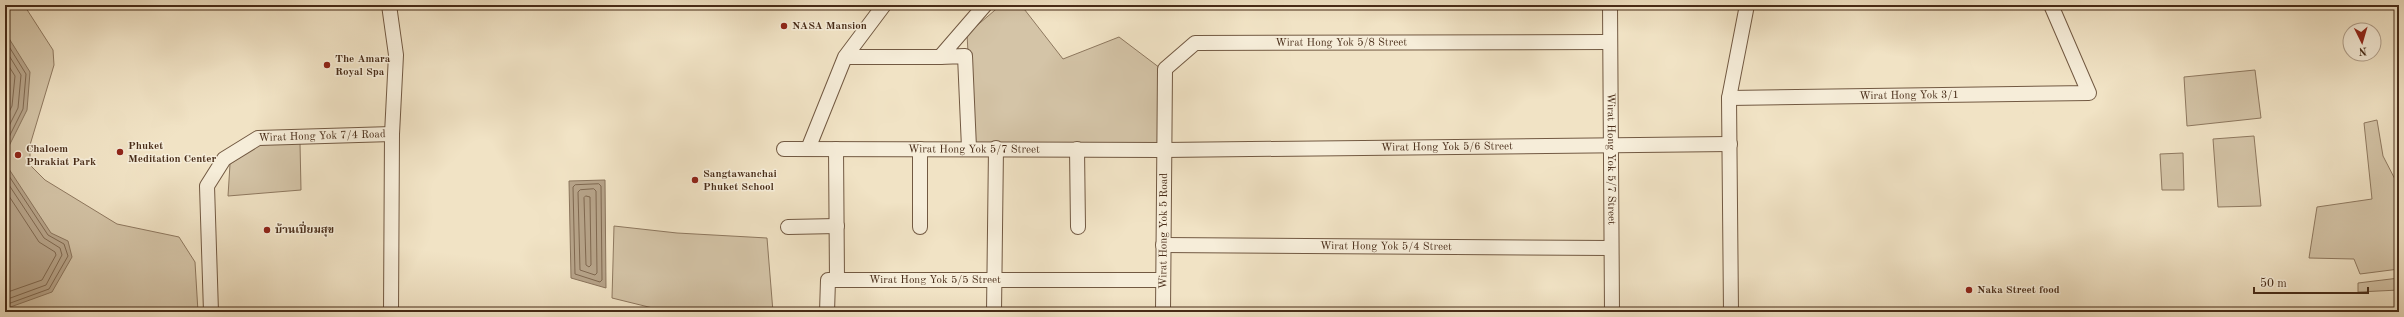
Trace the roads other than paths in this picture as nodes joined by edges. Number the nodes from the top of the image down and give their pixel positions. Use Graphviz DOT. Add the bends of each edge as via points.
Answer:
graph roads {
  1 [pos="389,5"];
  2 [pos="884,5"];
  3 [pos="985,5"];
  4 [pos="1610,5"];
  5 [pos="1747,5"];
  6 [pos="2051,5"];
  7 [pos="1610,42"];
  8 [pos="846,57"];
  9 [pos="940,57"];
  10 [pos="1729,98"];
  11 [pos="392,134"];
  12 [pos="1610,144"];
  13 [pos="1730,144"];
  14 [pos="784,148"];
  15 [pos="920,148"];
  16 [pos="969,148"];
  17 [pos="996,148"];
  18 [pos="808,149"];
  19 [pos="836,149"];
  20 [pos="1078,149"];
  21 [pos="1164,150"];
  22 [pos="837,226"];
  23 [pos="788,227"];
  24 [pos="920,227"];
  25 [pos="1078,227"];
  26 [pos="1163,245"];
  27 [pos="1610,248"];
  28 [pos="837,280"];
  29 [pos="995,280"];
  30 [pos="1163,280"];
  31 [pos="211,312"];
  32 [pos="391,312"];
  33 [pos="827,312"];
  34 [pos="994,312"];
  35 [pos="1163,312"];
  36 [pos="1612,312"];
  37 [pos="1731,312"];
  1 -- 11 [label="street" via="396,55"];
  2 -- 8 [label="street"];
  3 -- 9 [label="street"];
  4 -- 7 [label="street, Wirat Hong Yok 5/7 Street"];
  5 -- 10 [label="street"];
  6 -- 10 [label="street, Wirat Hong Yok 3/1" via="2088,93"];
  7 -- 12 [label="street, Wirat Hong Yok 5/7 Street"];
  7 -- 21 [label="street, Wirat Hong Yok 5/8 Street" via="1195,43 1165,69"];
  8 -- 9 [label="street"];
  8 -- 18 [label="street"];
  9 -- 16 [label="street" via="965,56"];
  10 -- 13 [label="street"];
  11 -- 31 [label="street, Wirat Hong Yok 7/4 Road" via="258,138 224,159 207,186"];
  11 -- 32 [label="street"];
  12 -- 13 [label="street, Wirat Hong Yok 5/6 Street"];
  12 -- 21 [label="street, Wirat Hong Yok 5/6 Street"];
  12 -- 27 [label="street, Wirat Hong Yok 5/7 Street"];
  13 -- 37 [label="street"];
  14 -- 18 [label="street, Wirat Hong Yok 5/7 Street"];
  15 -- 16 [label="street, Wirat Hong Yok 5/7 Street"];
  15 -- 19 [label="street, Wirat Hong Yok 5/7 Street"];
  15 -- 24 [label="street"];
  16 -- 17 [label="street, Wirat Hong Yok 5/7 Street"];
  17 -- 20 [label="street, Wirat Hong Yok 5/7 Street"];
  17 -- 29 [label="street"];
  18 -- 19 [label="street, Wirat Hong Yok 5/7 Street"];
  19 -- 22 [label="street"];
  20 -- 21 [label="street, Wirat Hong Yok 5/7 Street"];
  20 -- 25 [label="street"];
  21 -- 26 [label="street, Wirat Hong Yok 5 Road"];
  22 -- 23 [label="street"];
  22 -- 28 [label="street"];
  26 -- 27 [label="street, Wirat Hong Yok 5/4 Street"];
  26 -- 30 [label="street, Wirat Hong Yok 5 Road"];
  27 -- 36 [label="street, Wirat Hong Yok 5/7 Street"];
  28 -- 29 [label="street, Wirat Hong Yok 5/5 Street"];
  28 -- 33 [label="street" via="828,280"];
  29 -- 30 [label="street, Wirat Hong Yok 5/5 Street"];
  29 -- 34 [label="street"];
  30 -- 35 [label="street, Wirat Hong Yok 5 Road"];
}
